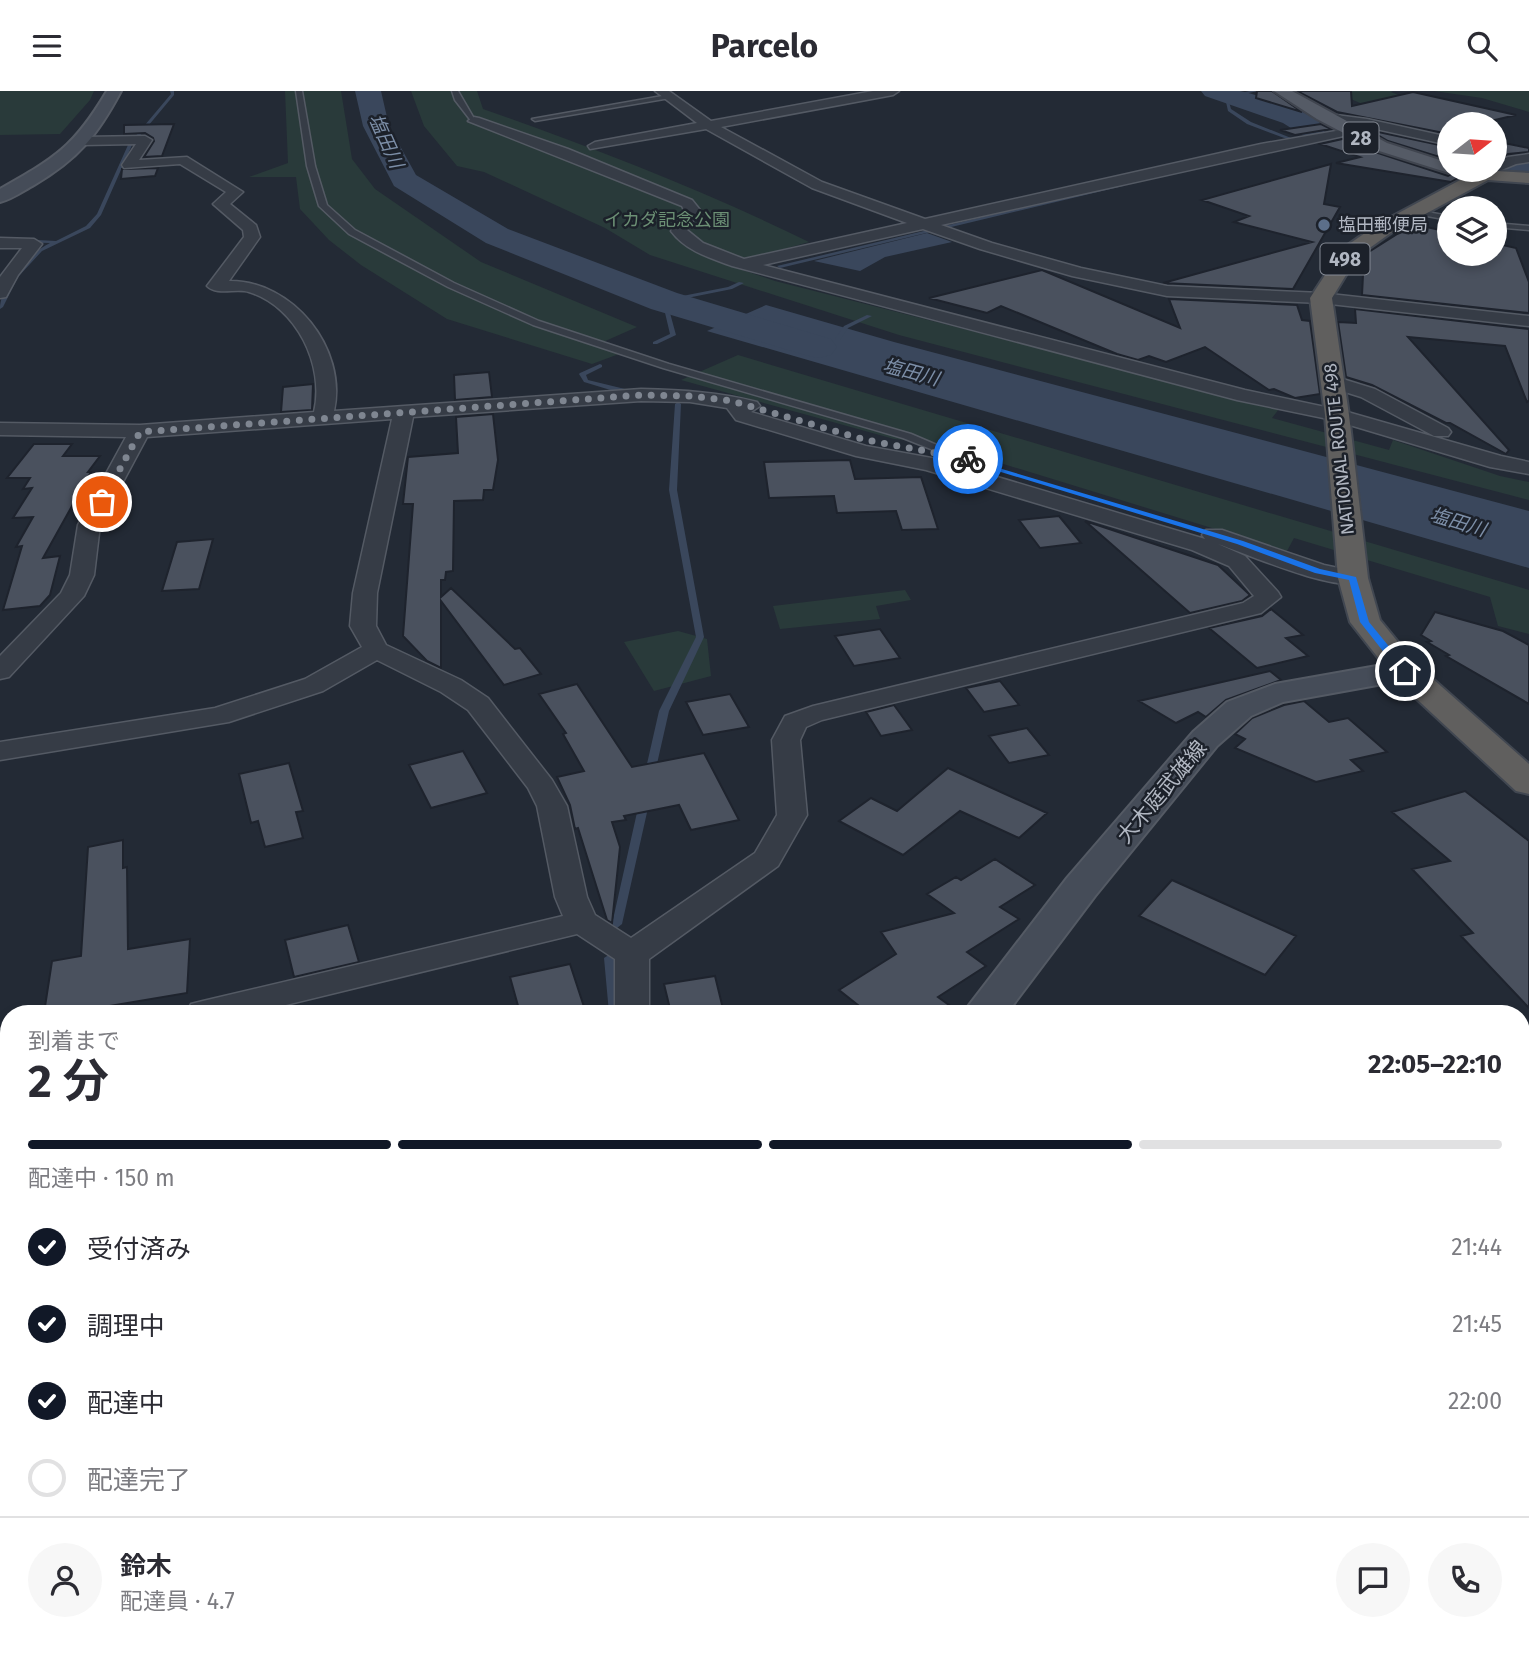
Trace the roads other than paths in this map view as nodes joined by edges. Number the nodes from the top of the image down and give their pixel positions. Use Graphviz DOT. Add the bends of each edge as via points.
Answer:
graph roads {
  1 [pos="114,91"];
  2 [pos="299,91"];
  3 [pos="455,91"];
  4 [pos="893,91"];
  5 [pos="1281,91"];
  6 [pos="664,94"];
  7 [pos="1328,118"];
  8 [pos="534,119"];
  9 [pos="474,121"];
  10 [pos="708,125"];
  11 [pos="1348,131"];
  12 [pos="1437,138"];
  13 [pos="82,141"];
  14 [pos="595,146"];
  15 [pos="1507,152"];
  16 [pos="1529,156"];
  17 [pos="1416,160"];
  18 [pos="1507,163"];
  19 [pos="1437,165"];
  20 [pos="1507,173"];
  21 [pos="1529,178"];
  22 [pos="1478,182"];
  23 [pos="1443,196"];
  24 [pos="1462,196"];
  25 [pos="0,197"];
  26 [pos="1437,209"];
  27 [pos="1507,226"];
  28 [pos="932,227"];
  29 [pos="1529,227"];
  30 [pos="1507,233"];
  31 [pos="1529,234"];
  32 [pos="0,243"];
  33 [pos="745,264"];
  34 [pos="0,293"];
  35 [pos="1321,298"];
  36 [pos="1529,321"];
  37 [pos="1333,382"];
  38 [pos="732,401"];
  39 [pos="404,412"];
  40 [pos="1337,415"];
  41 [pos="322,419"];
  42 [pos="0,429"];
  43 [pos="140,432"];
  44 [pos="955,455"];
  45 [pos="1498,462"];
  46 [pos="1529,468"];
  47 [pos="1353,578"];
  48 [pos="376,650"];
  49 [pos="0,671"];
  50 [pos="1405,671"];
  51 [pos="0,751"];
  52 [pos="1529,783"];
  53 [pos="582,922"];
  54 [pos="632,954"];
  55 [pos="236,1005"];
  56 [pos="632,1005"];
  57 [pos="990,1005"];
  1 -- 13 [label="main road"];
  2 -- 44 [label="lane" via="311,166 323,206 352,232 451,285 536,323 907,436"];
  3 -- 9 [label="lane"];
  4 -- 10 [label="street"];
  5 -- 7 [label="main road, 28"];
  6 -- 8 [label="lane"];
  6 -- 10 [label="street"];
  7 -- 11 [label="main road, 28"];
  7 -- 12 [label="street"];
  9 -- 33 [label="street" via="687,203 692,210 678,231 685,239"];
  10 -- 14 [label="street"];
  10 -- 28 [label="street" via="817,185"];
  11 -- 17 [label="main road, 28"];
  11 -- 28 [label="street"];
  13 -- 25 [label="main road" via="49,168"];
  13 -- 41 [label="street" via="145,140 129,165 182,160 236,192 221,204 250,228 252,237 216,285 258,289 294,314 314,340 324,370 328,394"];
  15 -- 16 [label="street"];
  16 -- 18 [label="street"];
  17 -- 19 [label="main road, 28"];
  17 -- 23 [label="main road" via="1438,180"];
  20 -- 21 [label="highway"];
  22 -- 24 [label="highway, 498"];
  26 -- 35 [label="highway, 498" via="1419,212 1385,228 1349,253"];
  27 -- 29 [label="lane"];
  28 -- 33 [label="street"];
  28 -- 35 [label="street" via="1144,288"];
  30 -- 31 [label="lane"];
  32 -- 34 [label="street" via="34,244"];
  33 -- 40 [label="street" via="1244,396"];
  35 -- 36 [label="street"];
  35 -- 37 [label="highway, NATIONAL ROUTE 498 / 498"];
  37 -- 40 [label="highway, NATIONAL ROUTE 498 / 498"];
  37 -- 45 [label="street" via="1368,393"];
  38 -- 39 [label="street" via="641,395"];
  38 -- 44 [label="street" via="866,440"];
  38 -- 54 [label="street" via="743,416 863,452 929,464 1200,545 1237,561 1269,597 1252,608 795,722 786,740 792,815 767,859"];
  39 -- 41 [label="street"];
  39 -- 48 [label="street" via="365,593 363,626"];
  40 -- 45 [label="street"];
  40 -- 47 [label="highway, NATIONAL ROUTE 498 / 498"];
  41 -- 43 [label="street"];
  42 -- 43 [label="street"];
  43 -- 49 [label="street" via="89,526 82,575 72,596"];
  44 -- 47 [label="street" via="1318,571"];
  45 -- 46 [label="street"];
  47 -- 50 [label="highway, NATIONAL ROUTE 498 / 498" via="1365,622"];
  48 -- 51 [label="street" via="314,685 219,716"];
  48 -- 53 [label="street" via="478,704 542,786 552,806 571,897"];
  50 -- 52 [label="highway, NATIONAL ROUTE 498 / 498"];
  50 -- 57 [label="main road, 大木庭武雄線" via="1275,694 1239,709 1205,740 1099,866"];
  53 -- 54 [label="street"];
  53 -- 55 [label="street"];
  54 -- 56 [label="street"];
}
